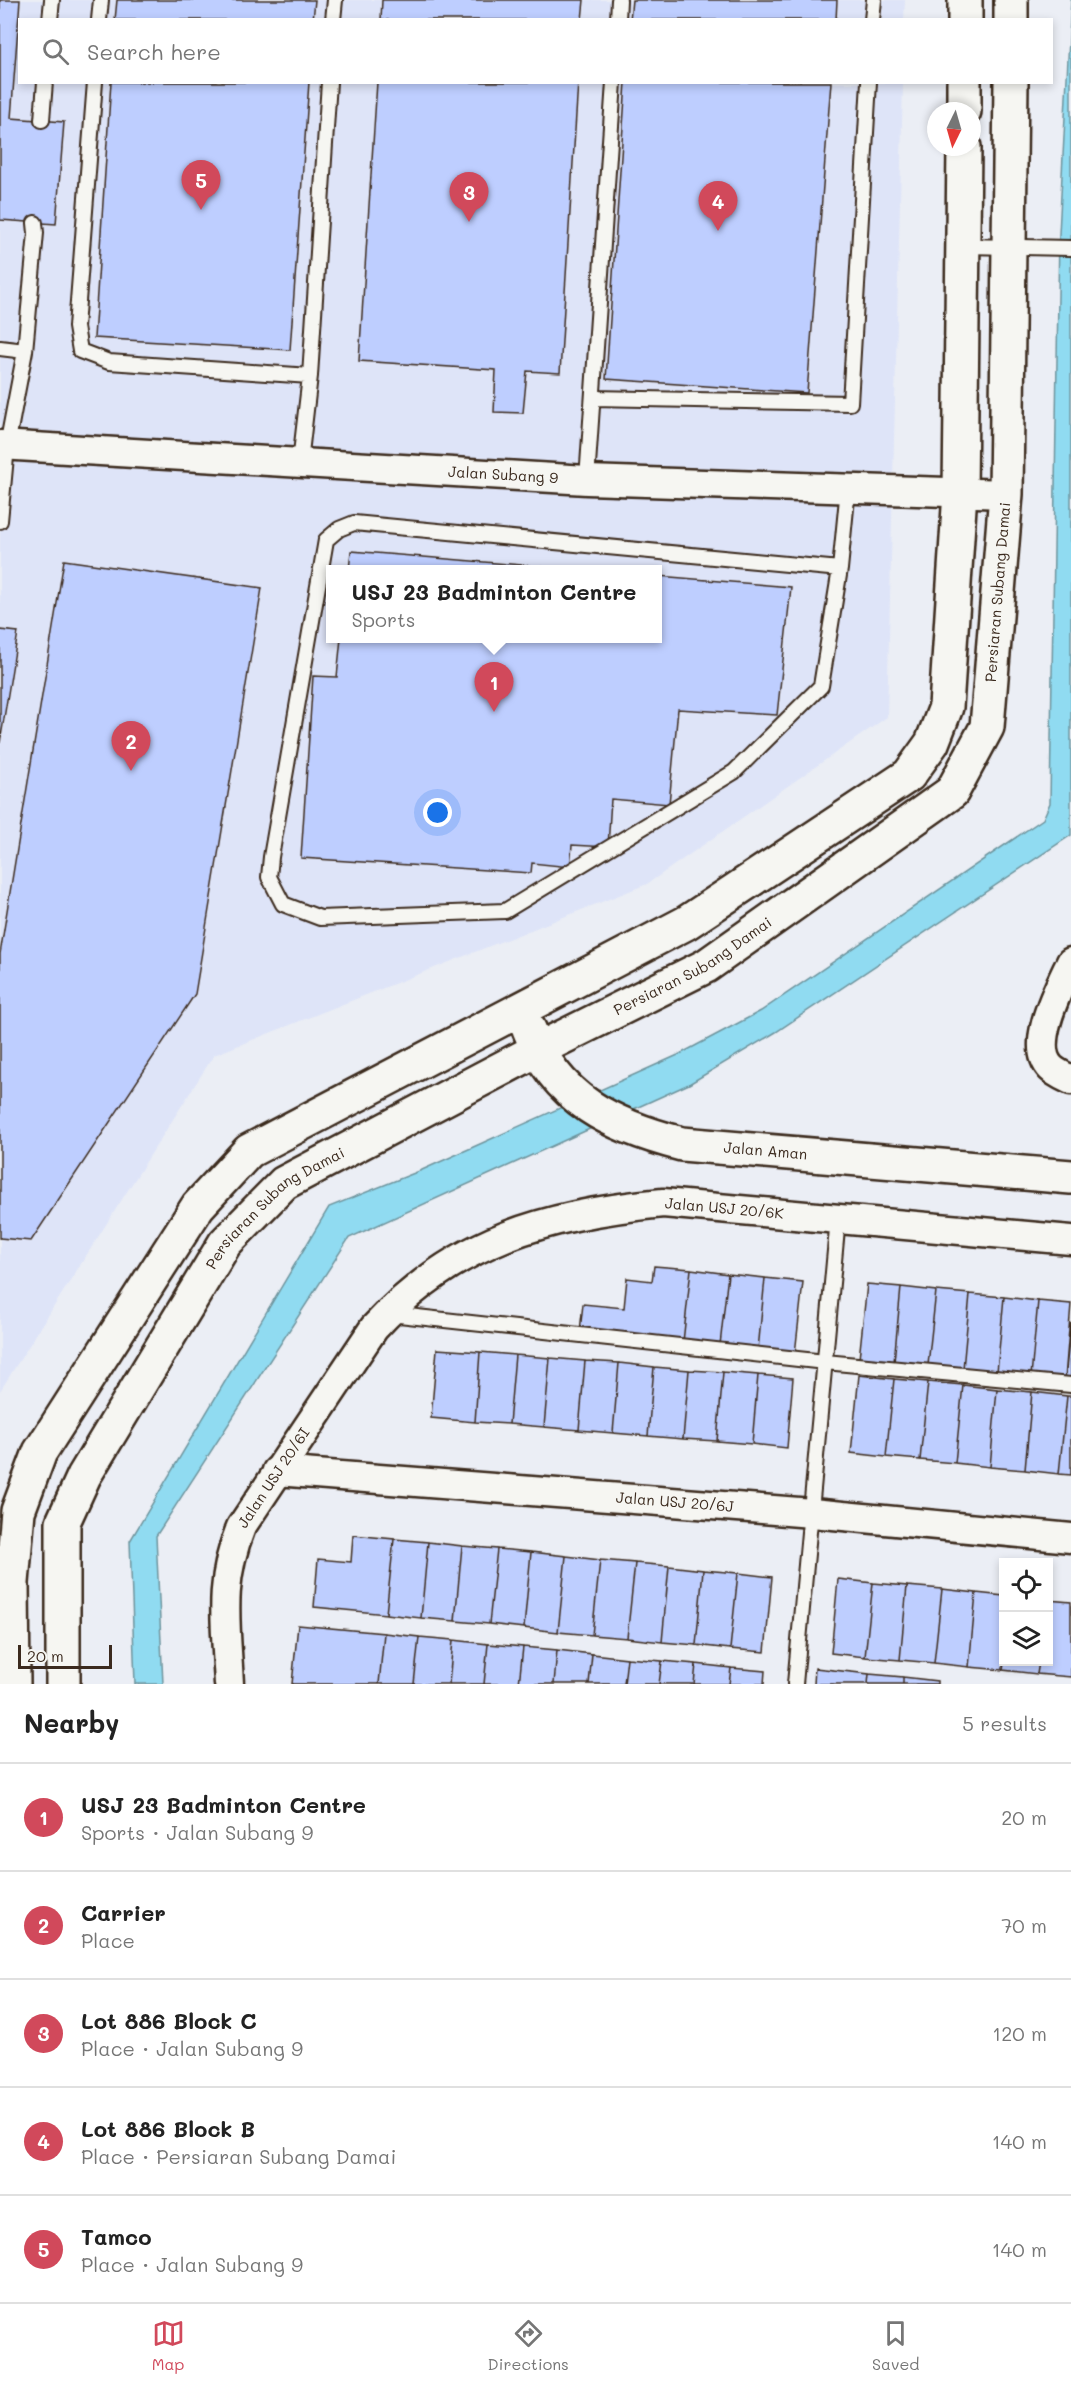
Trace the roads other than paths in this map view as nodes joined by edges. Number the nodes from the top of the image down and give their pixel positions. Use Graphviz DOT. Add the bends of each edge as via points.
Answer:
graph roads {
  1 [pos="52,0"];
  2 [pos="101,0"];
  3 [pos="335,0"];
  4 [pos="619,0"];
  5 [pos="874,0"];
  6 [pos="965,0"];
  7 [pos="1011,0"];
  8 [pos="50,18"];
  9 [pos="99,18"];
  10 [pos="333,18"];
  11 [pos="618,18"];
  12 [pos="873,18"];
  13 [pos="965,18"];
  14 [pos="1011,18"];
  15 [pos="45,84"];
  16 [pos="94,84"];
  17 [pos="329,84"];
  18 [pos="614,84"];
  19 [pos="869,84"];
  20 [pos="964,84"];
  21 [pos="1011,84"];
  22 [pos="964,102"];
  23 [pos="42,120"];
  24 [pos="964,156"];
  25 [pos="34,223"];
  26 [pos="964,246"];
  27 [pos="1024,247"];
  28 [pos="1071,248"];
  29 [pos="0,348"];
  30 [pos="25,351"];
  31 [pos="310,376"];
  32 [pos="593,398"];
  33 [pos="3,446"];
  34 [pos="300,462"];
  35 [pos="587,480"];
  36 [pos="848,488"];
  37 [pos="960,492"];
  38 [pos="1006,494"];
  39 [pos="0,521"];
  40 [pos="840,569"];
  41 [pos="1071,962"];
  42 [pos="521,1008"];
  43 [pos="542,1059"];
  44 [pos="1071,1080"];
  45 [pos="1071,1177"];
  46 [pos="838,1218"];
  47 [pos="1071,1240"];
  48 [pos="394,1307"];
  49 [pos="825,1362"];
  50 [pos="1071,1385"];
  51 [pos="277,1471"];
  52 [pos="812,1513"];
  53 [pos="1071,1538"];
  54 [pos="13,1684"];
  55 [pos="63,1684"];
  56 [pos="229,1684"];
  57 [pos="795,1684"];
  1 -- 8 [label="lane"];
  2 -- 9 [label="lane"];
  3 -- 10 [label="lane"];
  4 -- 11 [label="lane"];
  5 -- 12 [label="lane"];
  6 -- 13 [label="street"];
  7 -- 14 [label="street"];
  15 -- 23 [label="lane"];
  16 -- 31 [label="lane" via="76,327 80,351 108,362"];
  17 -- 31 [label="lane"];
  18 -- 32 [label="lane"];
  19 -- 32 [label="lane" via="850,403"];
  20 -- 22 [label="street"];
  21 -- 27 [label="street, Persiaran Subang Damai"];
  24 -- 26 [label="street"];
  25 -- 30 [label="lane"];
  26 -- 27 [label="lane"];
  26 -- 37 [label="street"];
  27 -- 28 [label="lane"];
  27 -- 38 [label="street, Persiaran Subang Damai"];
  29 -- 30 [label="lane"];
  30 -- 33 [label="lane"];
  31 -- 34 [label="lane"];
  32 -- 35 [label="lane"];
  33 -- 34 [label="street, Jalan Subang 9"];
  33 -- 39 [label="lane"];
  34 -- 35 [label="street, Jalan Subang 9"];
  35 -- 36 [label="street, Jalan Subang 9"];
  36 -- 37 [label="street, Jalan Subang 9"];
  36 -- 40 [label="lane"];
  37 -- 38 [label="street, Jalan Subang 9"];
  37 -- 42 [label="street" via="946,707 932,743 909,775 686,923"];
  38 -- 43 [label="street, Persiaran Subang Damai" via="987,727 952,792 706,966"];
  40 -- 40 [label="lane" via="821,686 734,772 525,899 505,911 320,918 283,904 269,877 271,857 326,540 339,529 354,522"];
  41 -- 44 [label="street" via="1043,1030 1042,1047 1051,1068"];
  42 -- 43 [label="street, Jalan Aman"];
  42 -- 54 [label="street" via="249,1151 198,1206 40,1452 18,1511 12,1583"];
  43 -- 45 [label="street, Jalan Aman" via="564,1088 590,1106 620,1124 682,1144"];
  43 -- 55 [label="street, Persiaran Subang Damai" via="284,1183 225,1243 84,1476 63,1522"];
  46 -- 47 [label="street, Jalan USJ 20/6K"];
  46 -- 48 [label="street, Jalan USJ 20/6K" via="663,1203 601,1209 543,1222 490,1242 432,1276"];
  46 -- 49 [label="lane"];
  48 -- 49 [label="lane"];
  48 -- 51 [label="street, Jalan USJ 20/6I" via="374,1328"];
  49 -- 50 [label="lane"];
  49 -- 52 [label="lane"];
  51 -- 52 [label="street, Jalan USJ 20/6J"];
  51 -- 56 [label="street, Jalan USJ 20/6I" via="241,1527 231,1554 224,1590"];
  52 -- 53 [label="street, Jalan USJ 20/6J"];
  52 -- 57 [label="lane"];
}
